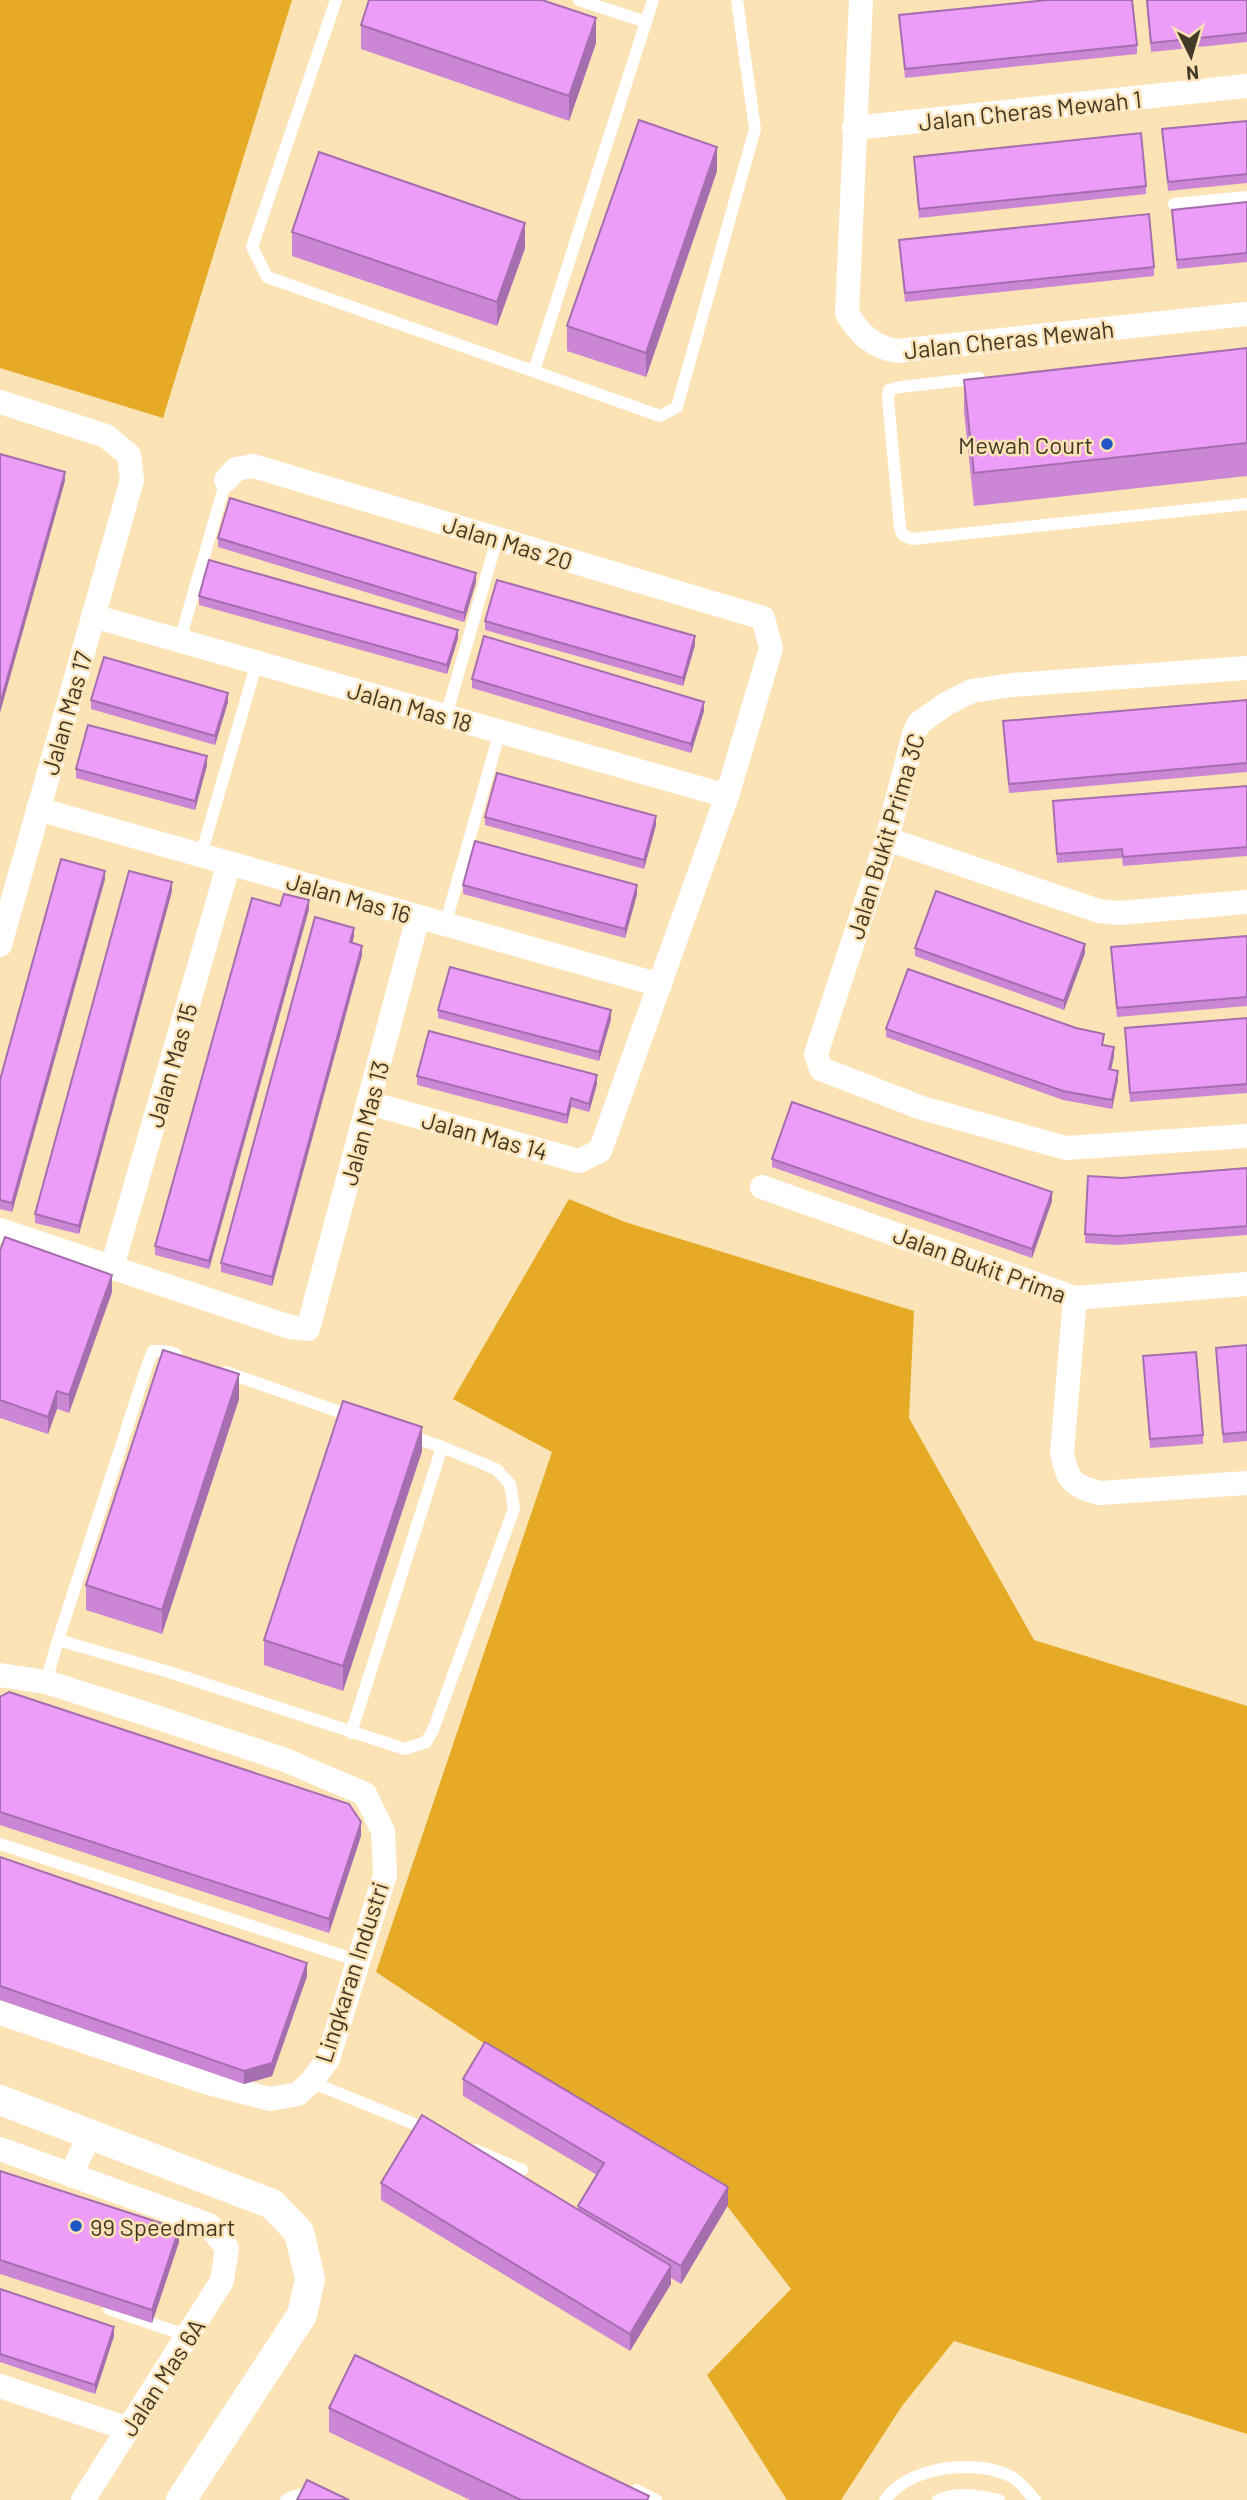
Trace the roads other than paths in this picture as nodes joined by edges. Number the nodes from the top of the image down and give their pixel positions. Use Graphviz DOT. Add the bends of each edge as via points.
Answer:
graph roads {
  1 [pos="336,0"];
  2 [pos="579,0"];
  3 [pos="653,0"];
  4 [pos="737,0"];
  5 [pos="861,0"];
  6 [pos="646,22"];
  7 [pos="1247,86"];
  8 [pos="854,128"];
  9 [pos="1247,197"];
  10 [pos="1174,204"];
  11 [pos="1247,314"];
  12 [pos="534,371"];
  13 [pos="997,376"];
  14 [pos="0,402"];
  15 [pos="226,480"];
  16 [pos="1247,504"];
  17 [pos="497,539"];
  18 [pos="93,615"];
  19 [pos="180,640"];
  20 [pos="257,662"];
  21 [pos="1247,668"];
  22 [pos="446,716"];
  23 [pos="500,732"];
  24 [pos="727,796"];
  25 [pos="38,809"];
  26 [pos="887,839"];
  27 [pos="201,855"];
  28 [pos="229,863"];
  29 [pos="1247,902"];
  30 [pos="418,917"];
  31 [pos="445,925"];
  32 [pos="0,945"];
  33 [pos="660,985"];
  34 [pos="369,1104"];
  35 [pos="1247,1136"];
  36 [pos="762,1187"];
  37 [pos="0,1230"];
  38 [pos="112,1267"];
  39 [pos="1247,1284"];
  40 [pos="1075,1298"];
  41 [pos="191,1360"];
  42 [pos="218,1369"];
  43 [pos="363,1420"];
  44 [pos="389,1429"];
  45 [pos="442,1447"];
  46 [pos="1247,1483"];
  47 [pos="58,1640"];
  48 [pos="0,1675"];
  49 [pos="46,1682"];
  50 [pos="351,1732"];
  51 [pos="0,1844"];
  52 [pos="359,1961"];
  53 [pos="0,2013"];
  54 [pos="310,2082"];
  55 [pos="0,2100"];
  56 [pos="90,2134"];
  57 [pos="439,2134"];
  58 [pos="463,2145"];
  59 [pos="0,2149"];
  60 [pos="522,2170"];
  61 [pos="71,2175"];
  62 [pos="100,2306"];
  63 [pos="188,2336"];
  64 [pos="0,2386"];
  65 [pos="128,2430"];
  66 [pos="619,2483"];
  67 [pos="83,2500"];
  68 [pos="181,2500"];
  69 [pos="286,2500"];
  70 [pos="328,2500"];
  71 [pos="656,2500"];
  72 [pos="885,2500"];
  73 [pos="938,2500"];
  74 [pos="999,2500"];
  75 [pos="1035,2500"];
  1 -- 12 [label="lane" via="252,247 267,277"];
  2 -- 6 [label="lane"];
  3 -- 6 [label="lane"];
  4 -- 12 [label="lane" via="755,129 677,407 660,416"];
  5 -- 8 [label="street, Jalan Cheras Mewah"];
  6 -- 12 [label="lane"];
  7 -- 8 [label="street, Jalan Cheras Mewah 1"];
  8 -- 11 [label="street, Jalan Cheras Mewah" via="847,313 864,337 882,348 897,351"];
  9 -- 10 [label="lane"];
  13 -- 16 [label="lane" via="889,390 903,535 912,539"];
  14 -- 18 [label="street, Jalan Mas 17" via="106,436 129,455 132,480"];
  15 -- 17 [label="street, Jalan Mas 20" via="236,469 253,466"];
  15 -- 19 [label="lane"];
  17 -- 22 [label="lane"];
  17 -- 24 [label="street, Jalan Mas 20" via="763,618 771,648"];
  18 -- 19 [label="street, Jalan Mas 18"];
  18 -- 25 [label="street, Jalan Mas 17"];
  19 -- 20 [label="street, Jalan Mas 18"];
  20 -- 22 [label="street, Jalan Mas 18"];
  20 -- 27 [label="lane"];
  21 -- 26 [label="street, Jalan Bukit Prima 3C" via="972,691 919,723"];
  22 -- 23 [label="street, Jalan Mas 18"];
  23 -- 24 [label="street, Jalan Mas 18"];
  23 -- 31 [label="lane"];
  24 -- 33 [label="street"];
  25 -- 27 [label="street, Jalan Mas 16"];
  25 -- 32 [label="street, Jalan Mas 17"];
  26 -- 29 [label="street" via="1100,911"];
  26 -- 35 [label="street, Jalan Bukit Prima 3C" via="816,1054 821,1069 922,1108 1066,1148"];
  27 -- 28 [label="street, Jalan Mas 16"];
  28 -- 30 [label="street, Jalan Mas 16"];
  28 -- 38 [label="street, Jalan Mas 15"];
  30 -- 31 [label="street, Jalan Mas 16"];
  30 -- 34 [label="street, Jalan Mas 13"];
  31 -- 33 [label="street, Jalan Mas 16"];
  33 -- 34 [label="street, Jalan Mas 14" via="600,1151 579,1161"];
  34 -- 38 [label="street, Jalan Mas 13" via="308,1329 290,1327"];
  36 -- 40 [label="street, Jalan Bukit Prima"];
  37 -- 38 [label="street"];
  39 -- 40 [label="street, Jalan Bukit Prima"];
  40 -- 46 [label="street" via="1062,1453 1067,1475 1079,1488 1100,1493"];
  41 -- 47 [label="lane" via="153,1351"];
  42 -- 43 [label="lane"];
  44 -- 45 [label="lane"];
  45 -- 50 [label="lane"];
  45 -- 50 [label="lane" via="496,1469 510,1485 514,1509 426,1742 405,1749"];
  47 -- 49 [label="lane"];
  47 -- 50 [label="lane"];
  48 -- 49 [label="street, Lingkaran Industri"];
  49 -- 52 [label="street, Lingkaran Industri" via="285,1760 365,1794 383,1831 385,1875"];
  51 -- 52 [label="lane"];
  52 -- 54 [label="street, Lingkaran Industri" via="328,2059"];
  53 -- 54 [label="street, Lingkaran Industri" via="270,2099 298,2094"];
  54 -- 57 [label="lane"];
  55 -- 56 [label="street"];
  56 -- 61 [label="street"];
  56 -- 68 [label="street" via="272,2204 299,2232 310,2278 302,2315"];
  58 -- 60 [label="lane"];
  59 -- 61 [label="street"];
  61 -- 63 [label="street, Jalan Mas 6A" via="209,2225 226,2248 222,2281"];
  62 -- 63 [label="lane"];
  63 -- 65 [label="street, Jalan Mas 6A"];
  64 -- 65 [label="street"];
  65 -- 67 [label="street, Jalan Mas 6A"];
  66 -- 71 [label="lane"];
  69 -- 70 [label="lane" via="296,2495"];
  72 -- 75 [label="lane" via="921,2474 954,2466 988,2468 1014,2478"];
  73 -- 74 [label="lane" via="964,2495"];
}
